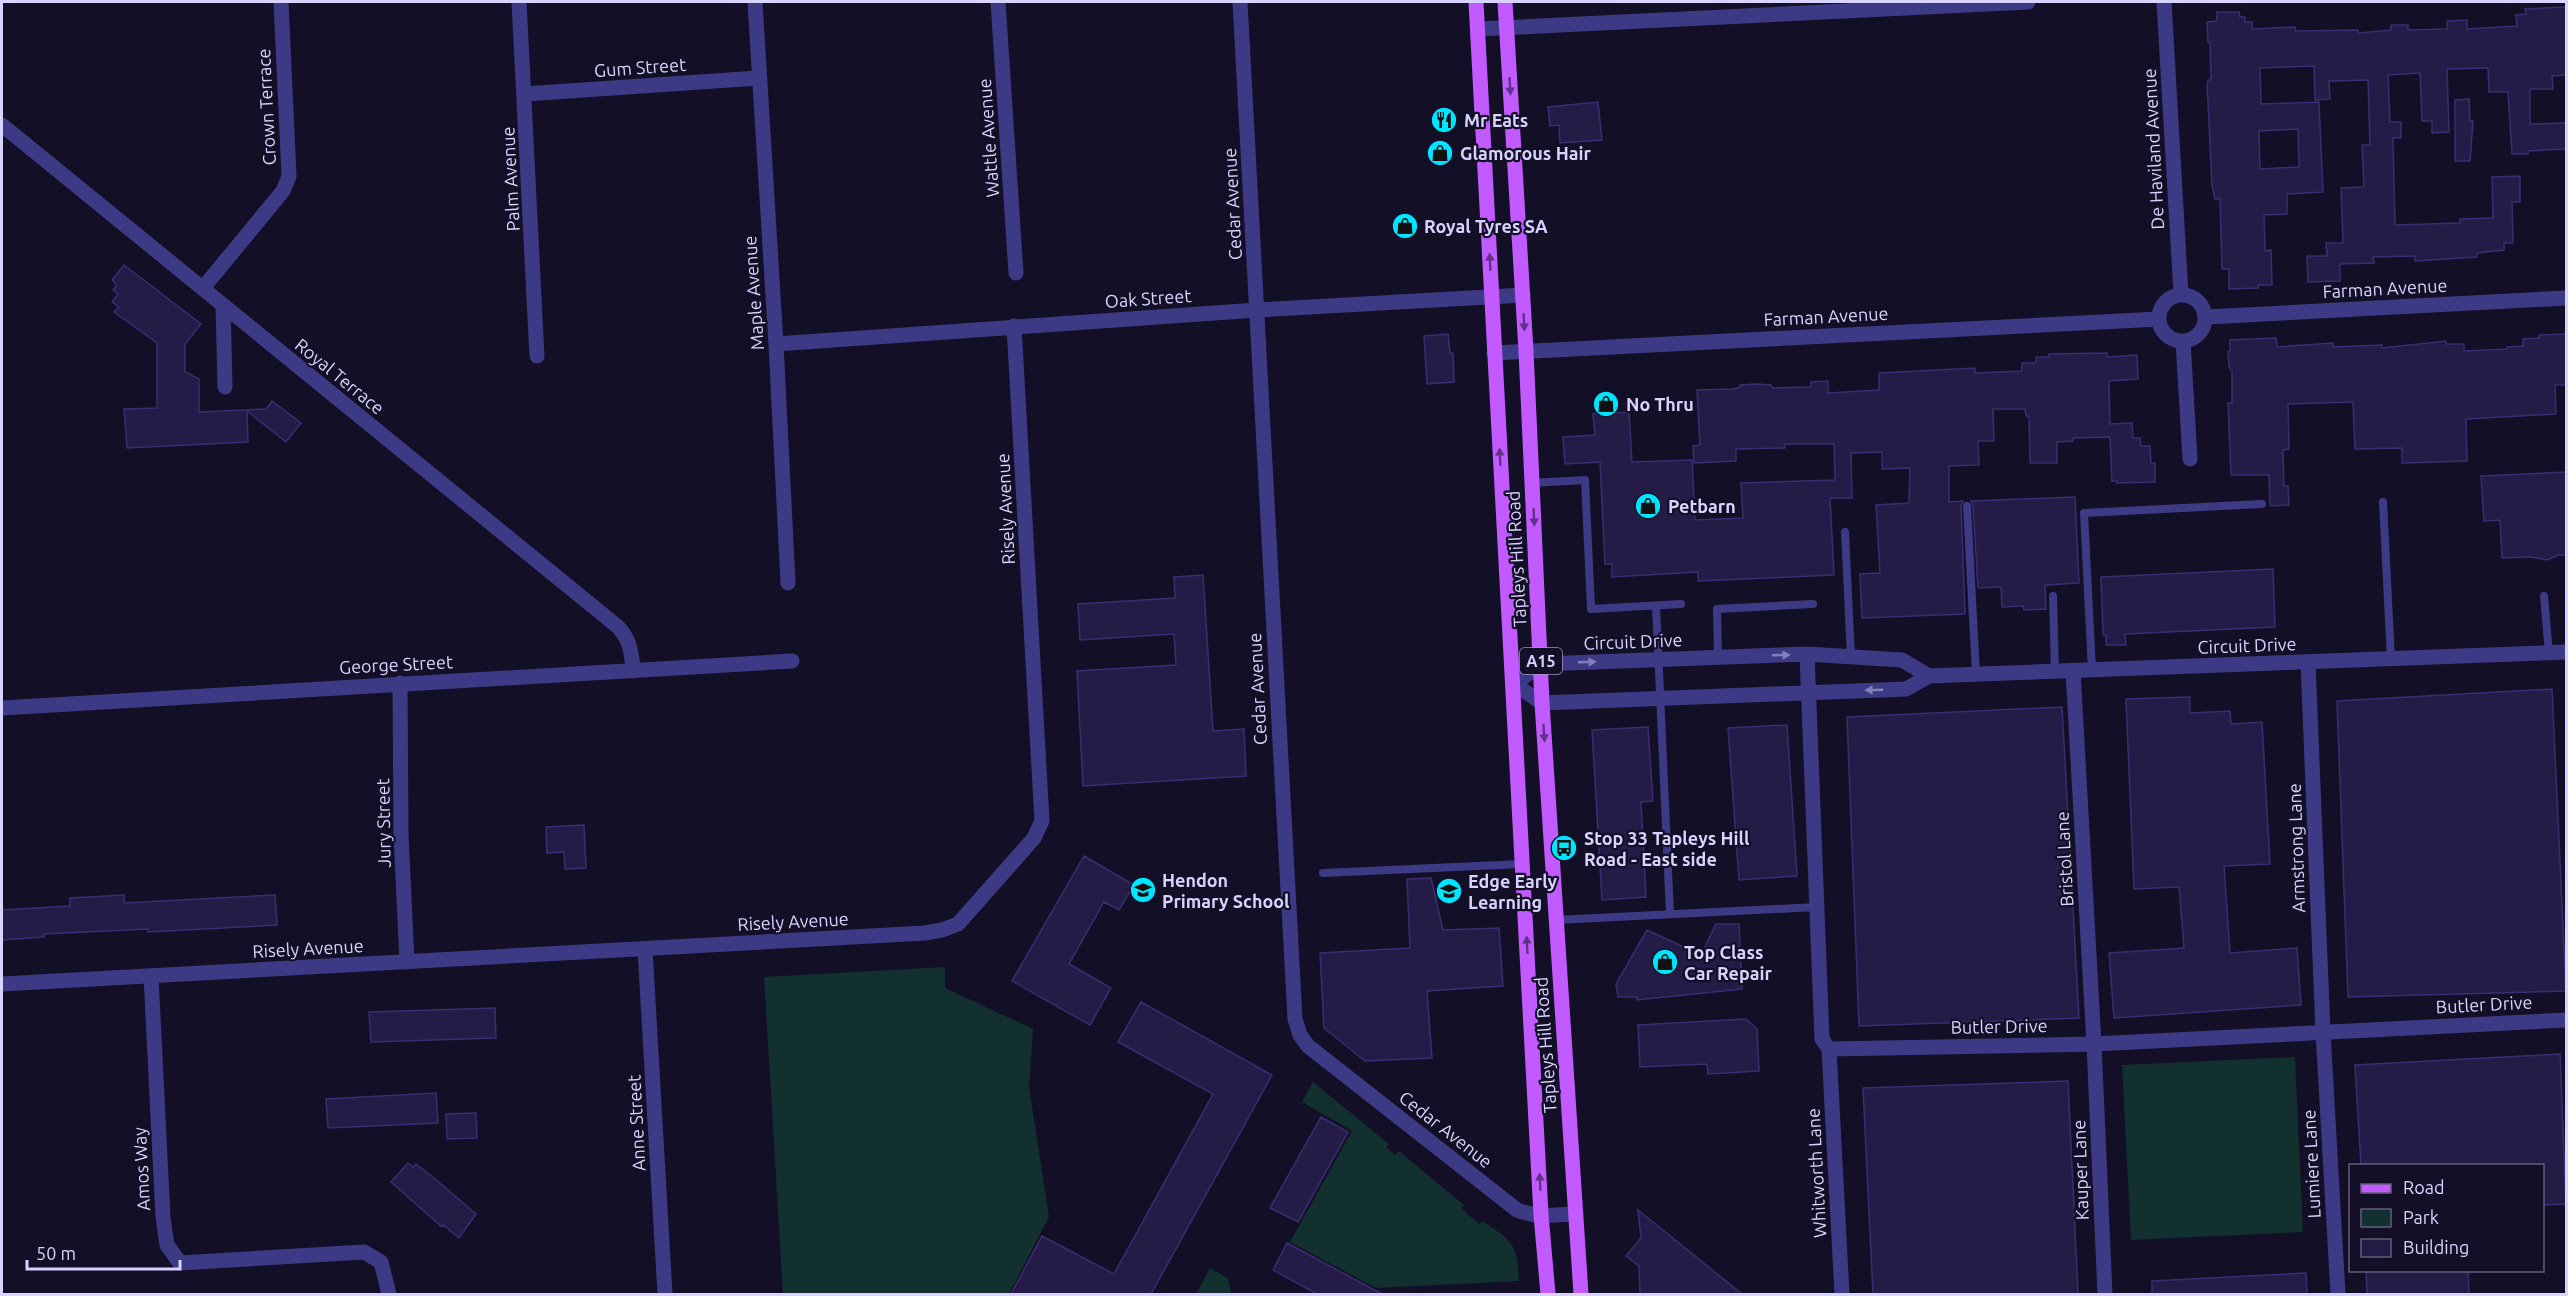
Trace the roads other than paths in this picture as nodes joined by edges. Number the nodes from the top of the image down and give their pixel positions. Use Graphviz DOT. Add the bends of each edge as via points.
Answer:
graph roads {
  1 [pos="281,2"];
  2 [pos="519,2"];
  3 [pos="755,2"];
  4 [pos="999,2"];
  5 [pos="1239,2"];
  6 [pos="1476,2"];
  7 [pos="1505,2"];
  8 [pos="2028,2"];
  9 [pos="2164,2"];
  10 [pos="1507,27"];
  11 [pos="1478,29"];
  12 [pos="758,78"];
  13 [pos="525,94"];
  14 [pos="3,130"];
  15 [pos="1016,273"];
  16 [pos="203,288"];
  17 [pos="2181,294"];
  18 [pos="1523,295"];
  19 [pos="1492,296"];
  20 [pos="2566,298"];
  21 [pos="223,306"];
  22 [pos="1257,310"];
  23 [pos="2206,317"];
  24 [pos="2159,319"];
  25 [pos="1014,326"];
  26 [pos="2183,341"];
  27 [pos="776,344"];
  28 [pos="1526,351"];
  29 [pos="1494,353"];
  30 [pos="537,356"];
  31 [pos="225,387"];
  32 [pos="2190,459"];
  33 [pos="1532,483"];
  34 [pos="2383,502"];
  35 [pos="2262,504"];
  36 [pos="1967,506"];
  37 [pos="1845,532"];
  38 [pos="788,583"];
  39 [pos="2053,596"];
  40 [pos="2544,596"];
  41 [pos="1681,604"];
  42 [pos="1813,604"];
  43 [pos="1656,606"];
  44 [pos="2566,652"];
  45 [pos="2549,653"];
  46 [pos="1807,654"];
  47 [pos="1718,657"];
  48 [pos="1851,657"];
  49 [pos="1658,659"];
  50 [pos="2391,659"];
  51 [pos="792,661"];
  52 [pos="2307,663"];
  53 [pos="1541,664"];
  54 [pos="2092,670"];
  55 [pos="633,671"];
  56 [pos="2073,671"];
  57 [pos="2055,672"];
  58 [pos="1976,674"];
  59 [pos="1929,676"];
  60 [pos="400,683"];
  61 [pos="1514,684"];
  62 [pos="1809,692"];
  63 [pos="1660,698"];
  64 [pos="1542,703"];
  65 [pos="2,708"];
  66 [pos="1522,864"];
  67 [pos="1323,873"];
  68 [pos="1817,907"];
  69 [pos="1670,914"];
  70 [pos="1556,920"];
  71 [pos="645,949"];
  72 [pos="408,963"];
  73 [pos="151,976"];
  74 [pos="2,984"];
  75 [pos="2566,1020"];
  76 [pos="2323,1032"];
  77 [pos="2094,1044"];
  78 [pos="1829,1049"];
  79 [pos="1576,1214"];
  80 [pos="1541,1215"];
  81 [pos="389,1294"];
  82 [pos="665,1294"];
  83 [pos="1548,1294"];
  84 [pos="1581,1294"];
  85 [pos="1842,1294"];
  86 [pos="2105,1294"];
  87 [pos="2338,1294"];
  1 -- 16 [label="street, Crown Terrace" via="289,176 283,191"];
  2 -- 13 [label="street, Palm Avenue"];
  3 -- 12 [label="street, Maple Avenue"];
  4 -- 15 [label="street, Wattle Avenue"];
  5 -- 22 [label="street, Cedar Avenue"];
  6 -- 11 [label="main road, Tapleys Hill Road / A15"];
  7 -- 10 [label="main road, Tapleys Hill Road / A15"];
  8 -- 10 [label="street"];
  9 -- 17 [label="street, De Haviland Avenue"];
  10 -- 11 [label="street"];
  10 -- 18 [label="main road, Tapleys Hill Road / A15, one-way"];
  19 -- 11 [label="main road, Tapleys Hill Road / A15, one-way"];
  12 -- 13 [label="street, Gum Street"];
  12 -- 27 [label="street, Maple Avenue"];
  13 -- 30 [label="street, Palm Avenue"];
  14 -- 16 [label="street, Royal Terrace"];
  16 -- 21 [label="street, Royal Terrace"];
  17 -- 23 [label="street" via="2198,300"];
  17 -- 24 [label="street" via="2166,301"];
  18 -- 19 [label="street, Oak Street"];
  18 -- 28 [label="main road, Tapleys Hill Road / A15, one-way"];
  19 -- 22 [label="street, Oak Street"];
  19 -- 29 [label="main road, Tapleys Hill Road / A15"];
  20 -- 23 [label="street, Farman Avenue"];
  21 -- 31 [label="street"];
  21 -- 55 [label="street, Royal Terrace" via="617,626 630,647"];
  22 -- 25 [label="street, Oak Street"];
  22 -- 80 [label="street, Cedar Avenue" via="1295,1019 1300,1035 1308,1046 1517,1210"];
  23 -- 26 [label="street" via="2198,335"];
  24 -- 26 [label="street" via="2164,333"];
  24 -- 28 [label="street, Farman Avenue"];
  25 -- 27 [label="street, Oak Street"];
  25 -- 71 [label="street, Risely Avenue" via="1040,830 957,924 942,930"];
  26 -- 32 [label="street"];
  27 -- 38 [label="street, Maple Avenue"];
  28 -- 29 [label="street, Farman Avenue"];
  28 -- 33 [label="main road, Tapleys Hill Road / A15"];
  61 -- 29 [label="main road, Tapleys Hill Road / A15, one-way"];
  33 -- 43 [label="lane" via="1585,480 1591,609"];
  33 -- 53 [label="main road, Tapleys Hill Road / A15, one-way"];
  34 -- 50 [label="lane"];
  35 -- 54 [label="lane" via="2084,513"];
  36 -- 58 [label="lane"];
  37 -- 48 [label="lane"];
  39 -- 57 [label="lane"];
  40 -- 45 [label="lane"];
  41 -- 43 [label="lane"];
  42 -- 47 [label="lane" via="1717,609"];
  43 -- 49 [label="lane"];
  44 -- 45 [label="street, Circuit Drive"];
  45 -- 50 [label="street, Circuit Drive"];
  47 -- 46 [label="street, Circuit Drive, one-way"];
  46 -- 48 [label="street, Circuit Drive"];
  46 -- 62 [label="street"];
  47 -- 49 [label="street, Circuit Drive"];
  48 -- 59 [label="street, Circuit Drive" via="1902,660"];
  53 -- 49 [label="street, Circuit Drive, one-way"];
  49 -- 63 [label="lane"];
  50 -- 52 [label="street, Circuit Drive"];
  51 -- 55 [label="street, George Street"];
  52 -- 54 [label="street, Circuit Drive"];
  52 -- 76 [label="street, Armstrong Lane"];
  53 -- 61 [label="street"];
  53 -- 64 [label="main road, Tapleys Hill Road / A15"];
  54 -- 56 [label="street, Circuit Drive"];
  55 -- 60 [label="street, George Street"];
  56 -- 57 [label="street, Circuit Drive"];
  56 -- 77 [label="street, Bristol Lane"];
  57 -- 58 [label="street, Circuit Drive"];
  58 -- 59 [label="street, Circuit Drive"];
  59 -- 62 [label="street, Circuit Drive, one-way" via="1906,689"];
  60 -- 65 [label="street, George Street"];
  60 -- 72 [label="street, Jury Street" via="401,834"];
  61 -- 64 [label="street"];
  61 -- 66 [label="main road, Tapleys Hill Road / A15"];
  62 -- 63 [label="street, Circuit Drive"];
  62 -- 68 [label="street"];
  63 -- 64 [label="street, Circuit Drive"];
  63 -- 69 [label="lane"];
  64 -- 70 [label="main road, Tapleys Hill Road / A15, one-way"];
  66 -- 67 [label="lane"];
  80 -- 66 [label="main road, Tapleys Hill Road / A15, one-way"];
  68 -- 69 [label="lane"];
  68 -- 78 [label="street" via="1822,1039"];
  69 -- 70 [label="lane"];
  70 -- 79 [label="main road, Tapleys Hill Road / A15"];
  71 -- 72 [label="street, Risely Avenue"];
  71 -- 82 [label="street, Anne Street"];
  72 -- 73 [label="street, Risely Avenue"];
  73 -- 74 [label="street, Risely Avenue"];
  73 -- 81 [label="street, Amos Way" via="163,1217 167,1245 173,1254 180,1263 200,1263 364,1252 381,1262"];
  75 -- 76 [label="street, Butler Drive"];
  76 -- 77 [label="street, Butler Drive"];
  76 -- 87 [label="street, Lumiere Lane"];
  77 -- 78 [label="street, Butler Drive"];
  77 -- 86 [label="street, Kauper Lane"];
  78 -- 85 [label="street, Whitworth Lane"];
  79 -- 80 [label="street, Cedar Avenue"];
  79 -- 84 [label="main road, Tapleys Hill Road / A15"];
  80 -- 83 [label="main road, Tapleys Hill Road / A15"];
}
